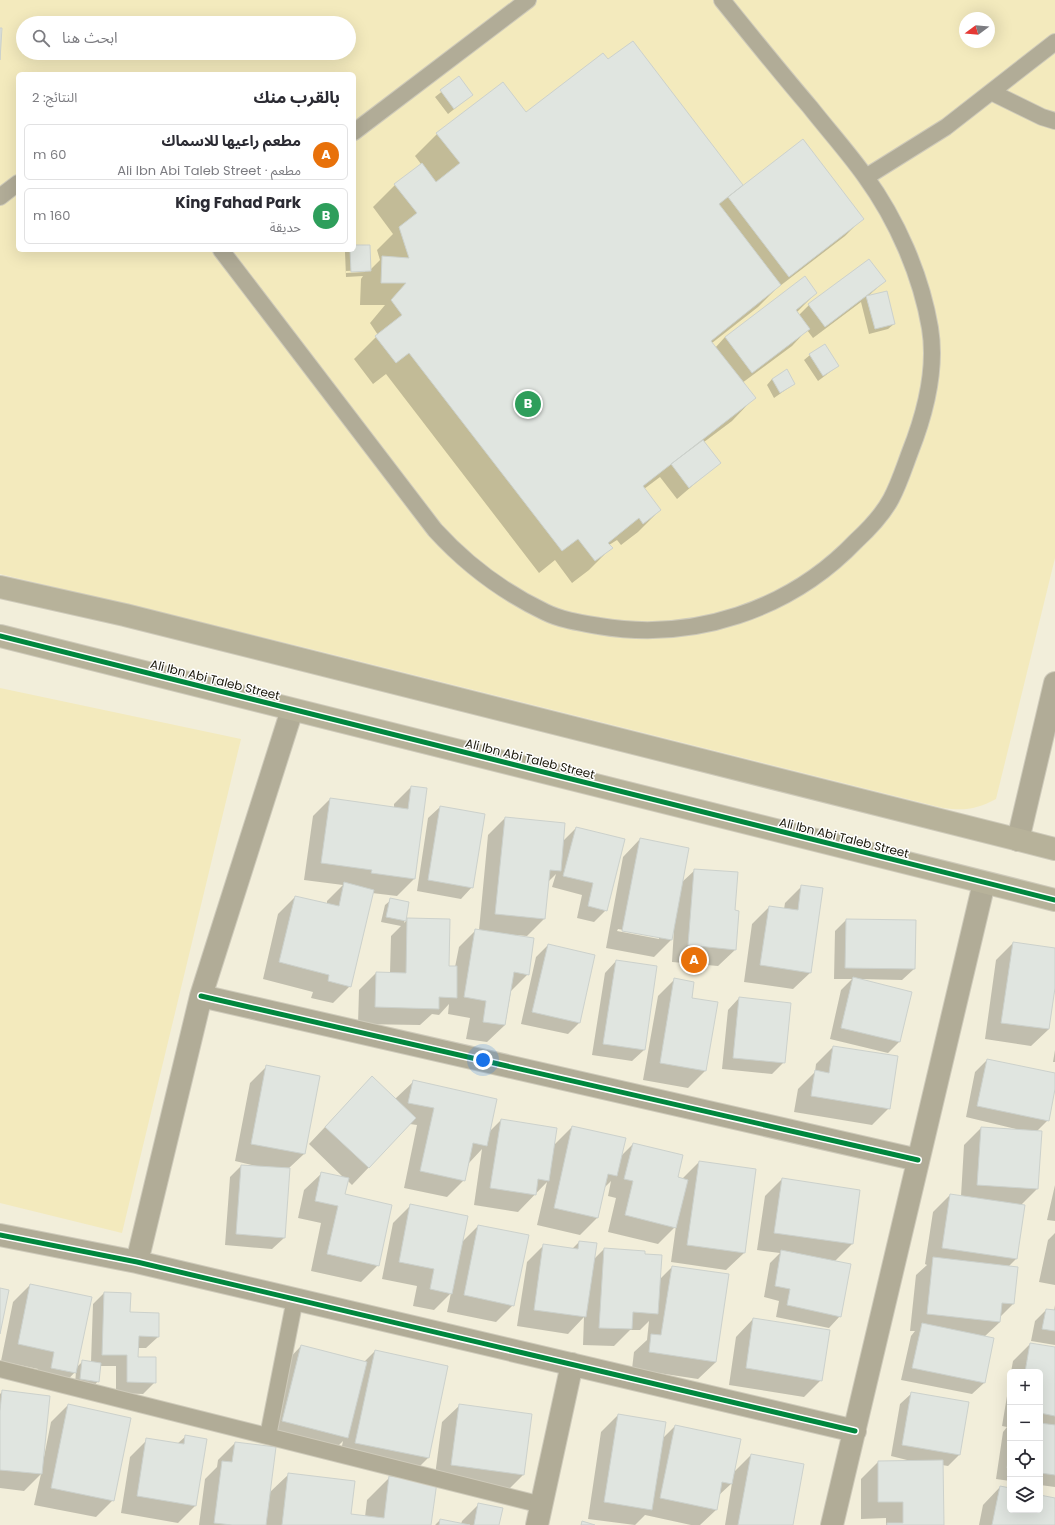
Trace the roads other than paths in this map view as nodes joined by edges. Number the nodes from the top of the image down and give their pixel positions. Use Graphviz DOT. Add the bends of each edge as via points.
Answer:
graph roads {
  1 [pos="528,0"];
  2 [pos="722,0"];
  3 [pos="1055,42"];
  4 [pos="991,92"];
  5 [pos="1055,121"];
  6 [pos="356,130"];
  7 [pos="866,177"];
  8 [pos="16,185"];
  9 [pos="0,197"];
  10 [pos="222,252"];
  11 [pos="0,588"];
  12 [pos="0,636"];
  13 [pos="1055,683"];
  14 [pos="292,710"];
  15 [pos="1018,840"];
  16 [pos="1055,849"];
  17 [pos="984,883"];
  18 [pos="1055,900"];
  19 [pos="201,996"];
  20 [pos="918,1160"];
  21 [pos="0,1235"];
  22 [pos="137,1262"];
  23 [pos="295,1299"];
  24 [pos="572,1364"];
  25 [pos="0,1369"];
  26 [pos="855,1431"];
  27 [pos="268,1436"];
  28 [pos="539,1515"];
  29 [pos="832,1525"];
  1 -- 6 [label="lane"];
  2 -- 7 [label="lane"];
  3 -- 4 [label="lane"];
  4 -- 5 [label="lane"];
  4 -- 7 [label="lane" via="946,127"];
  7 -- 10 [label="lane" via="899,232 913,264 930,329 931,364 926,402 905,465 891,500 869,528 845,553 817,576 787,595 755,610 721,621 686,628 651,631 616,629 546,613 464,560 435,530"];
  8 -- 9 [label="lane"];
  11 -- 15 [label="street" via="125,615"];
  12 -- 14 [label="street, Ali Ibn Abi Taleb Street"];
  13 -- 15 [label="street"];
  14 -- 17 [label="street, Ali Ibn Abi Taleb Street"];
  14 -- 19 [label="street"];
  15 -- 16 [label="street"];
  17 -- 18 [label="street, Ali Ibn Abi Taleb Street"];
  17 -- 20 [label="street"];
  19 -- 20 [label="street"];
  19 -- 22 [label="street"];
  20 -- 26 [label="street"];
  21 -- 22 [label="street"];
  22 -- 23 [label="street"];
  23 -- 24 [label="street"];
  23 -- 27 [label="lane"];
  24 -- 26 [label="street"];
  24 -- 28 [label="street"];
  25 -- 27 [label="lane"];
  26 -- 29 [label="street"];
  27 -- 28 [label="lane"];
}
